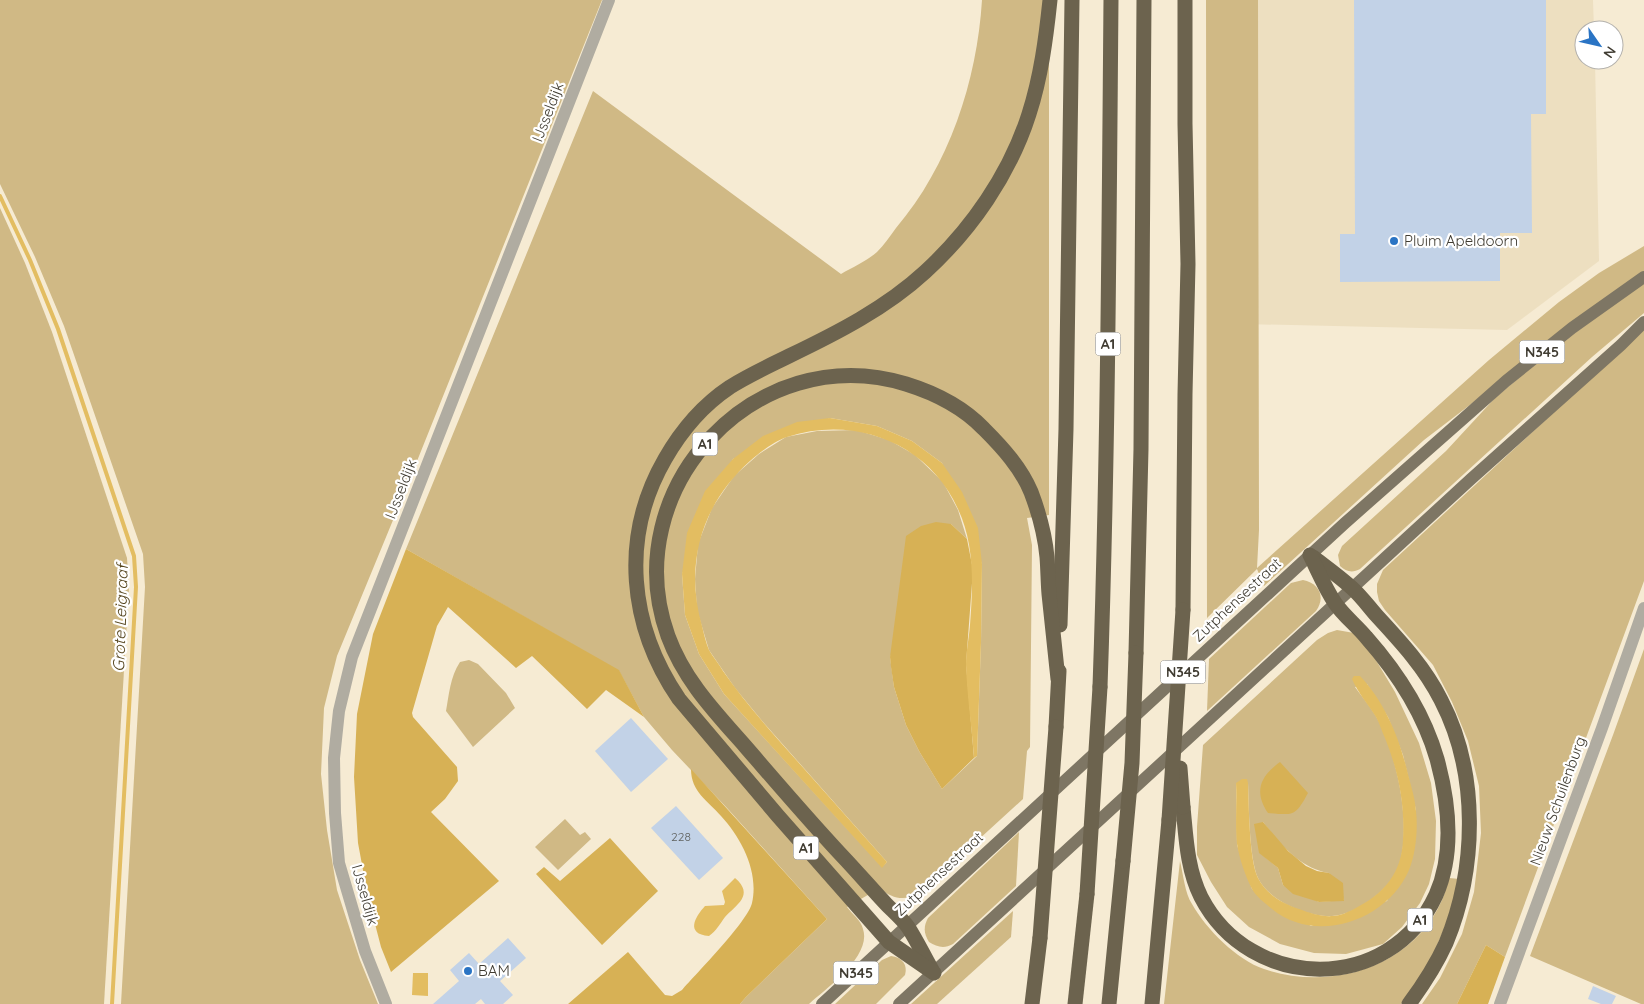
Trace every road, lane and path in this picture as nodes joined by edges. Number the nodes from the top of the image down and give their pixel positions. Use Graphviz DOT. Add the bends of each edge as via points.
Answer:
graph roads {
  1 [pos="609,0"];
  2 [pos="1050,0"];
  3 [pos="1072,0"];
  4 [pos="1111,0"];
  5 [pos="1144,0"];
  6 [pos="1185,0"];
  7 [pos="1644,277"];
  8 [pos="1644,322"];
  9 [pos="1310,555"];
  10 [pos="1353,588"];
  11 [pos="1335,604"];
  12 [pos="1644,608"];
  13 [pos="1058,679"];
  14 [pos="1176,724"];
  15 [pos="907,926"];
  16 [pos="889,942"];
  17 [pos="934,973"];
  18 [pos="386,1004"];
  19 [pos="822,1004"];
  20 [pos="899,1004"];
  21 [pos="1032,1004"];
  22 [pos="1075,1004"];
  23 [pos="1108,1004"];
  24 [pos="1152,1004"];
  25 [pos="1409,1004"];
  26 [pos="1500,1004"];
  1 -- 18 [label="street, IJsseldijk" via="352,657 339,711 334,758 339,863 365,951"];
  2 -- 16 [label="highway, A1" via="1030,114 988,199 964,232 925,273 894,298 715,398 694,418 671,448 652,486 640,524 635,558 637,594 649,643 671,687"];
  3 -- 13 [label="highway, A1" via="1066,430"];
  4 -- 22 [label="highway, A1, bridge" via="1108,350 1100,687"];
  5 -- 23 [label="highway, A1, bridge" via="1136,653 1132,763"];
  6 -- 14 [label="highway, A1, bridge" via="1188,264 1183,610"];
  7 -- 9 [label="main road, Zutphensestraat / N345" via="1572,328 1506,381"];
  8 -- 10 [label="main road"];
  9 -- 10 [label="highway"];
  9 -- 11 [label="highway"];
  9 -- 15 [label="main road, Zutphensestraat / N345"];
  10 -- 11 [label="main road"];
  10 -- 25 [label="highway, A1" via="1409,650 1434,687 1459,745 1466,781 1468,854 1460,899 1445,943"];
  11 -- 14 [label="highway, A1, bridge" via="1394,670 1418,712 1442,780 1448,819 1447,857 1442,878 1435,896 1415,927 1400,942 1373,958 1344,967 1304,969 1264,958 1229,934 1210,912 1191,871"];
  11 -- 17 [label="main road"];
  12 -- 26 [label="street, Nieuw Schuilenburg"];
  13 -- 15 [label="highway, A1" via="1047,554 1030,491 1008,453 978,422 946,400 916,387 882,378 848,376 812,380 774,393 739,413 708,440 684,472 662,526 657,566 663,618 681,665 711,707"];
  13 -- 21 [label="highway, A1, bridge" via="1040,938"];
  14 -- 24 [label="highway, A1, bridge"];
  15 -- 16 [label="main road, Zutphensestraat / N345"];
  15 -- 17 [label="highway"];
  16 -- 17 [label="highway"];
  16 -- 19 [label="main road, Zutphensestraat / N345"];
  17 -- 20 [label="main road"];
}
